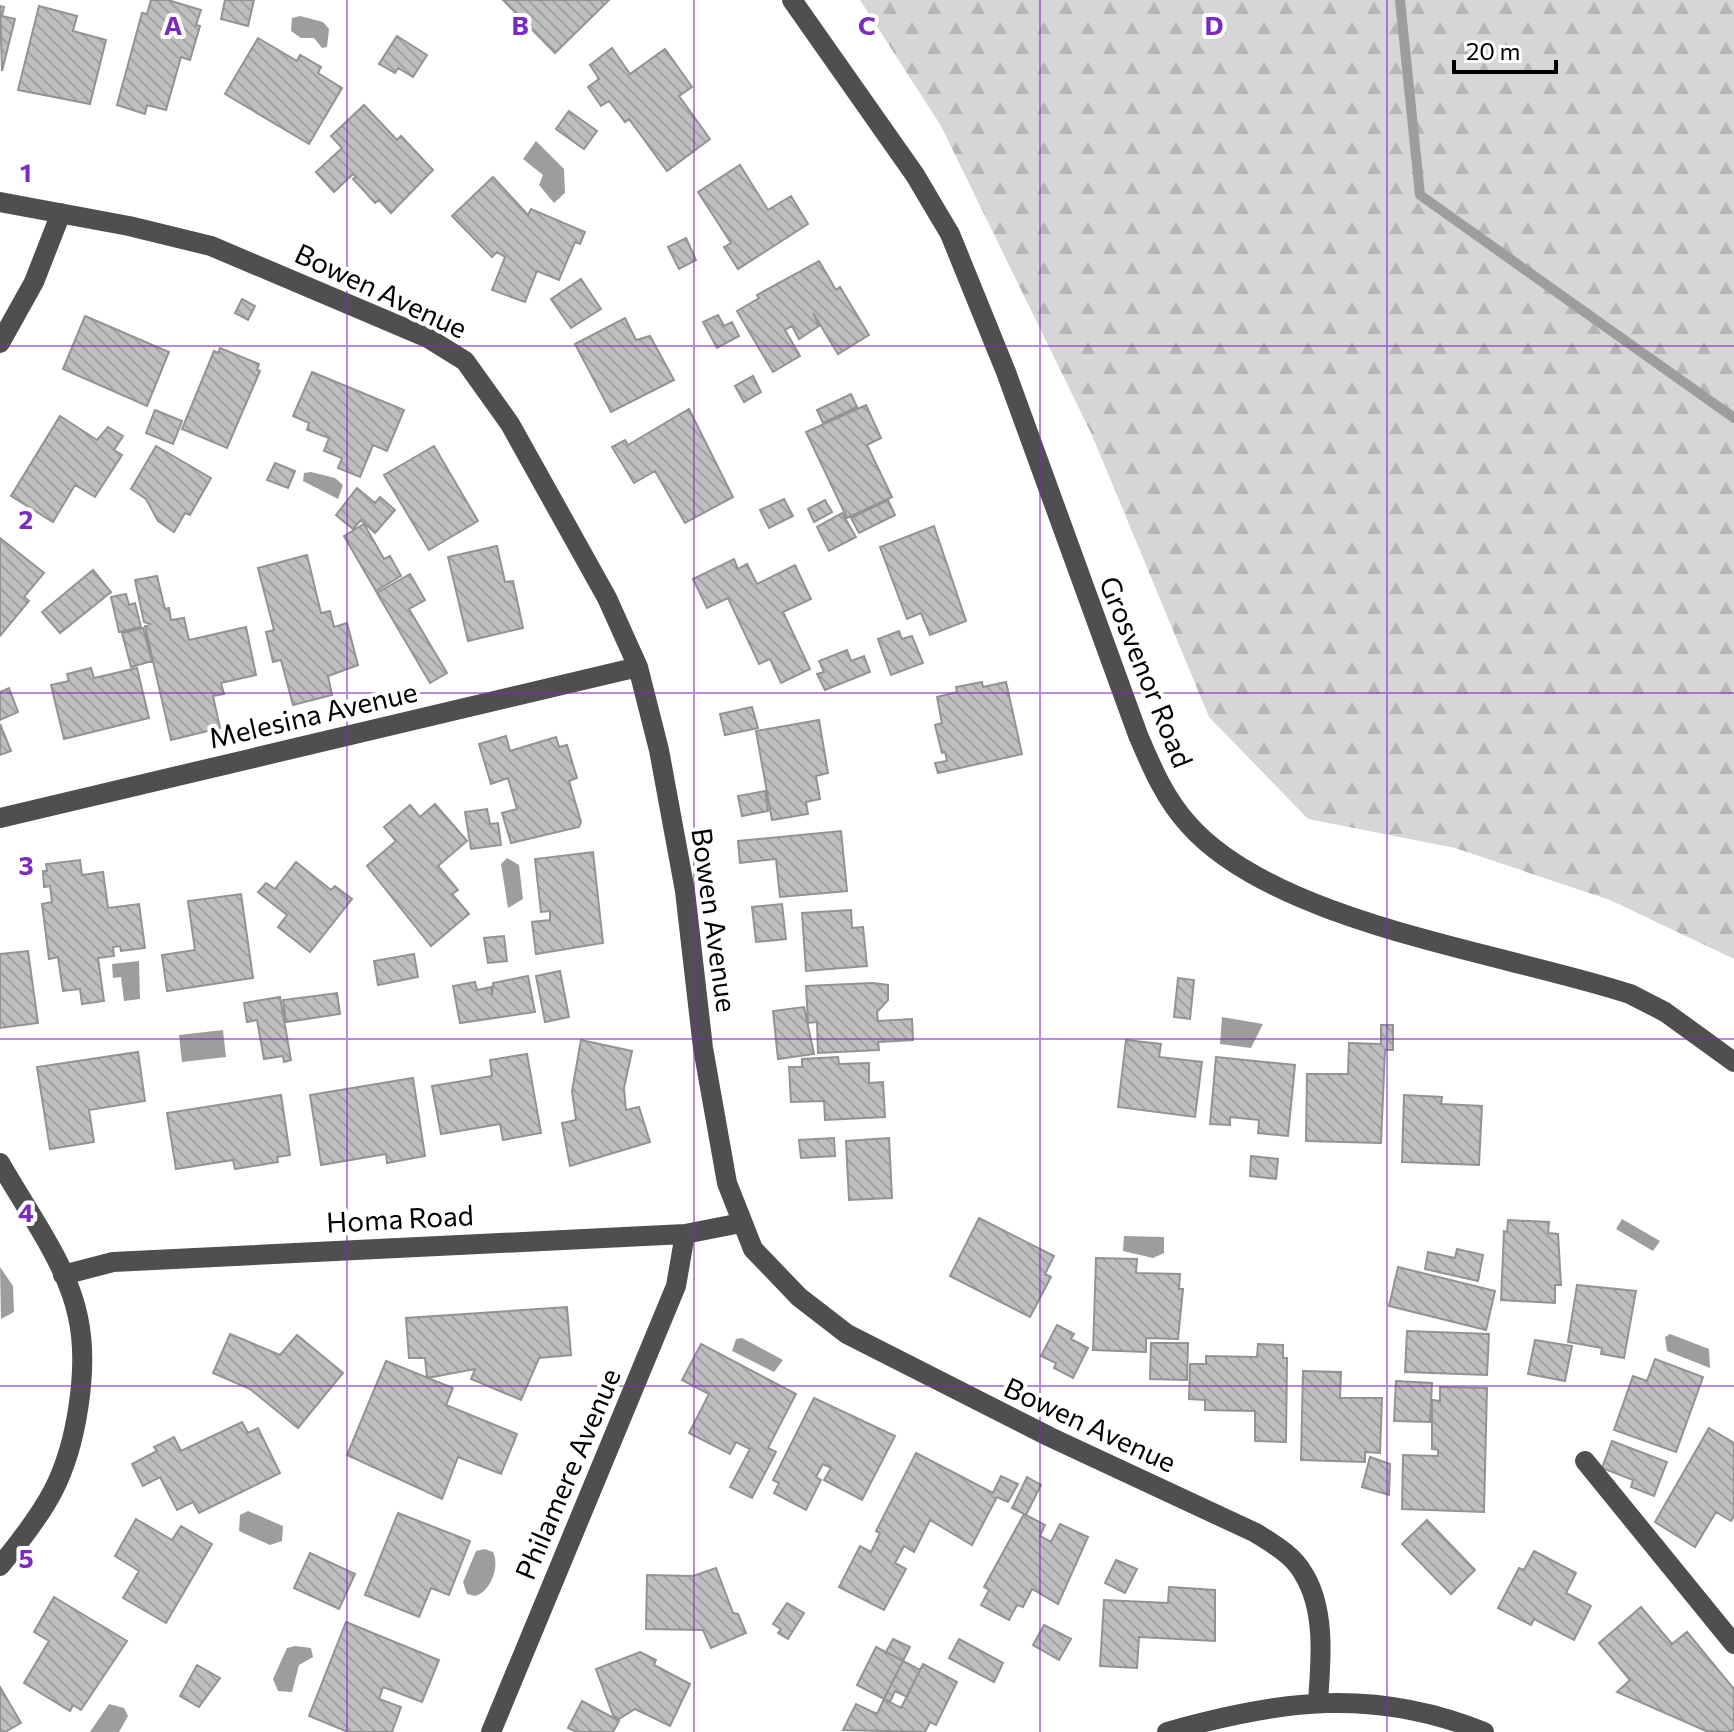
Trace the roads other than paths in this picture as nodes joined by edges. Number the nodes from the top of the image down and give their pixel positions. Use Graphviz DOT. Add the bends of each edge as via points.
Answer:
graph roads {
  1 [pos="792,0"];
  2 [pos="0,202"];
  3 [pos="61,213"];
  4 [pos="0,343"];
  5 [pos="638,667"];
  6 [pos="0,818"];
  7 [pos="1734,1062"];
  8 [pos="0,1163"];
  9 [pos="741,1223"];
  10 [pos="685,1234"];
  11 [pos="63,1275"];
  12 [pos="1585,1461"];
  13 [pos="0,1566"];
  14 [pos="1734,1644"];
  15 [pos="1318,1701"];
  16 [pos="1200,1728"];
  17 [pos="491,1732"];
  18 [pos="1167,1732"];
  19 [pos="1484,1732"];
  1 -- 7 [label="street, Grosvenor Road" via="915,175 950,234 1138,735 1156,779 1191,828 1279,890 1352,916 1630,994 1665,1012"];
  2 -- 3 [label="street, Bowen Avenue"];
  3 -- 4 [label="street" via="34,282"];
  3 -- 5 [label="street, Bowen Avenue" via="211,246 428,338 465,361 510,424 607,598"];
  5 -- 6 [label="street, Melesina Avenue"];
  5 -- 9 [label="street, Bowen Avenue" via="685,891 703,1048 727,1183"];
  8 -- 11 [label="street"];
  9 -- 10 [label="street, Homa Road"];
  9 -- 15 [label="street, Bowen Avenue" via="765,1266 847,1334 974,1401 1256,1533 1286,1553 1303,1572 1314,1598 1321,1656"];
  10 -- 11 [label="street, Homa Road" via="169,1258 113,1262"];
  10 -- 17 [label="street, Philamere Avenue" via="676,1286"];
  11 -- 13 [label="street" via="78,1317 81,1372 76,1425 54,1490"];
  12 -- 14 [label="street"];
  15 -- 16 [label="street"];
  15 -- 19 [label="street" via="1391,1706 1450,1718"];
  16 -- 18 [label="street"];
}
